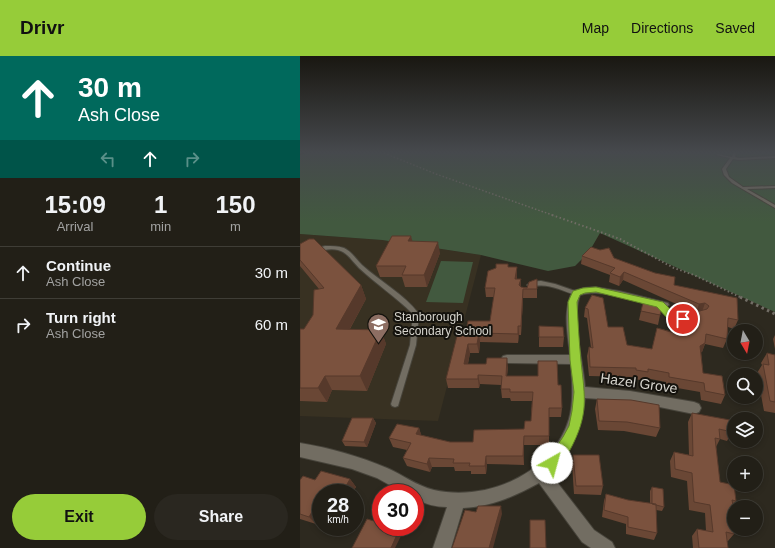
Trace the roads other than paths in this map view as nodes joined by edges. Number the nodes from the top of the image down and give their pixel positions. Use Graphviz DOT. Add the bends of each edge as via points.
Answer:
graph roads {
  1 [pos="726,176"];
  2 [pos="775,187"];
  3 [pos="742,188"];
  4 [pos="775,207"];
  5 [pos="306,253"];
  6 [pos="525,288"];
  7 [pos="576,293"];
  8 [pos="662,305"];
  9 [pos="697,316"];
  10 [pos="507,359"];
  11 [pos="576,360"];
  12 [pos="579,392"];
  13 [pos="395,404"];
  14 [pos="694,408"];
  15 [pos="300,450"];
  16 [pos="541,473"];
  17 [pos="457,501"];
  18 [pos="442,548"];
  19 [pos="606,548"];
  1 -- 3 [label="lane"];
  2 -- 3 [label="lane"];
  3 -- 4 [label="lane"];
  5 -- 13 [label="lane" via="324,248 339,249 352,256 359,266 416,314 413,345"];
  6 -- 7 [label="lane" via="535,283 549,283"];
  7 -- 8 [label="street" via="596,290"];
  7 -- 11 [label="street" via="572,302"];
  8 -- 9 [label="lane" via="675,318"];
  10 -- 11 [label="street"];
  11 -- 12 [label="street"];
  12 -- 14 [label="street, Hazel Grove" via="630,396"];
  12 -- 16 [label="street" via="575,426 562,452"];
  15 -- 17 [label="street" via="368,467 423,494"];
  16 -- 17 [label="street" via="524,484 502,493 481,499"];
  16 -- 19 [label="street" via="588,536"];
  17 -- 18 [label="street"];
}
